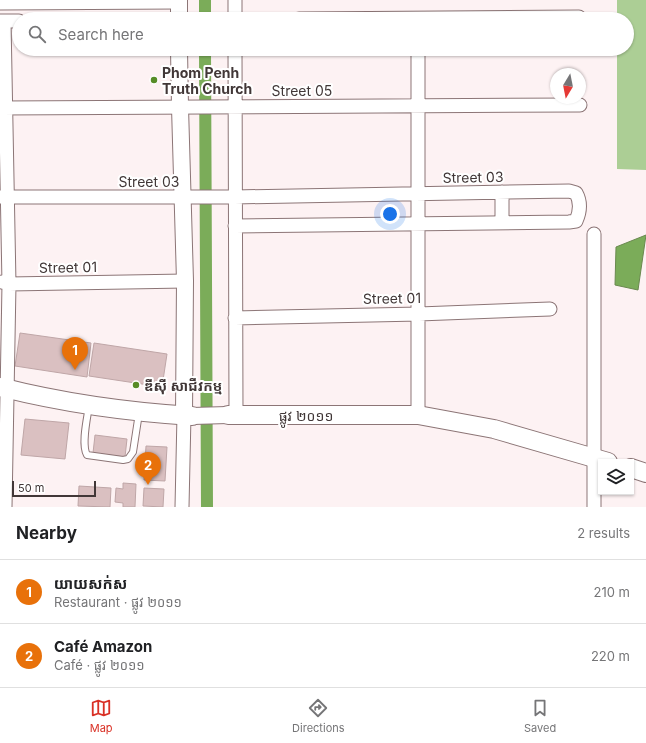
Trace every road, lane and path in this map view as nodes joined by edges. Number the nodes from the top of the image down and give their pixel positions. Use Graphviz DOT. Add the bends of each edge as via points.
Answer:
graph roads {
  1 [pos="235,0"];
  2 [pos="179,1"];
  3 [pos="1,2"];
  4 [pos="179,12"];
  5 [pos="235,12"];
  6 [pos="2,21"];
  7 [pos="180,56"];
  8 [pos="235,56"];
  9 [pos="418,56"];
  10 [pos="580,105"];
  11 [pos="418,106"];
  12 [pos="184,107"];
  13 [pos="232,107"];
  14 [pos="3,108"];
  15 [pos="502,192"];
  16 [pos="418,194"];
  17 [pos="4,197"];
  18 [pos="185,197"];
  19 [pos="233,197"];
  20 [pos="502,223"];
  21 [pos="418,225"];
  22 [pos="235,226"];
  23 [pos="594,234"];
  24 [pos="185,281"];
  25 [pos="4,283"];
  26 [pos="550,309"];
  27 [pos="419,314"];
  28 [pos="235,318"];
  29 [pos="3,388"];
  30 [pos="89,405"];
  31 [pos="139,412"];
  32 [pos="232,415"];
  33 [pos="418,415"];
  34 [pos="188,416"];
  35 [pos="598,459"];
  36 [pos="601,459"];
  37 [pos="634,469"];
  38 [pos="646,473"];
  39 [pos="598,480"];
  40 [pos="5,507"];
  41 [pos="182,507"];
  42 [pos="594,507"];
  1 -- 5 [label="street"];
  2 -- 3 [label="street"];
  2 -- 4 [label="street"];
  6 -- 14 [label="street"];
  7 -- 12 [label="street"];
  8 -- 13 [label="street"];
  9 -- 11 [label="street"];
  10 -- 11 [label="street, Street 05"];
  11 -- 13 [label="street, Street 05"];
  11 -- 16 [label="street"];
  12 -- 13 [label="street, Street 05"];
  12 -- 14 [label="street, Street 05"];
  12 -- 18 [label="street"];
  13 -- 19 [label="street"];
  14 -- 17 [label="street"];
  15 -- 16 [label="street, Street 03"];
  15 -- 20 [label="street"];
  15 -- 20 [label="street, Street 03" via="569,191 576,193 579,198 579,215 576,221"];
  16 -- 19 [label="street, Street 03"];
  16 -- 21 [label="street"];
  17 -- 18 [label="street, Street 03"];
  17 -- 25 [label="street"];
  18 -- 19 [label="street, Street 03"];
  18 -- 24 [label="street"];
  19 -- 22 [label="street"];
  20 -- 21 [label="street, Street 03"];
  21 -- 22 [label="street, Street 03"];
  21 -- 27 [label="street"];
  22 -- 28 [label="street"];
  23 -- 36 [label="street"];
  24 -- 25 [label="street, Street 01"];
  24 -- 34 [label="street"];
  25 -- 29 [label="street"];
  26 -- 27 [label="street, Street 01"];
  27 -- 28 [label="street, Street 01"];
  27 -- 33 [label="street"];
  28 -- 32 [label="street"];
  29 -- 30 [label="main road, ផ្លូវ ២០១១"];
  29 -- 40 [label="street"];
  30 -- 31 [label="main road, ផ្លូវ ២០១១"];
  30 -- 31 [label="lane" via="85,451 87,455 128,459 133,452"];
  31 -- 34 [label="main road, ផ្លូវ ២០១១"];
  32 -- 33 [label="main road, ផ្លូវ ២០១១"];
  32 -- 34 [label="street, ផ្លូវ ២០១១"];
  33 -- 35 [label="main road, ផ្លូវ ២០១១" via="494,428"];
  34 -- 41 [label="street"];
  37 -- 38 [label="main road"];
  39 -- 42 [label="street"];
}
